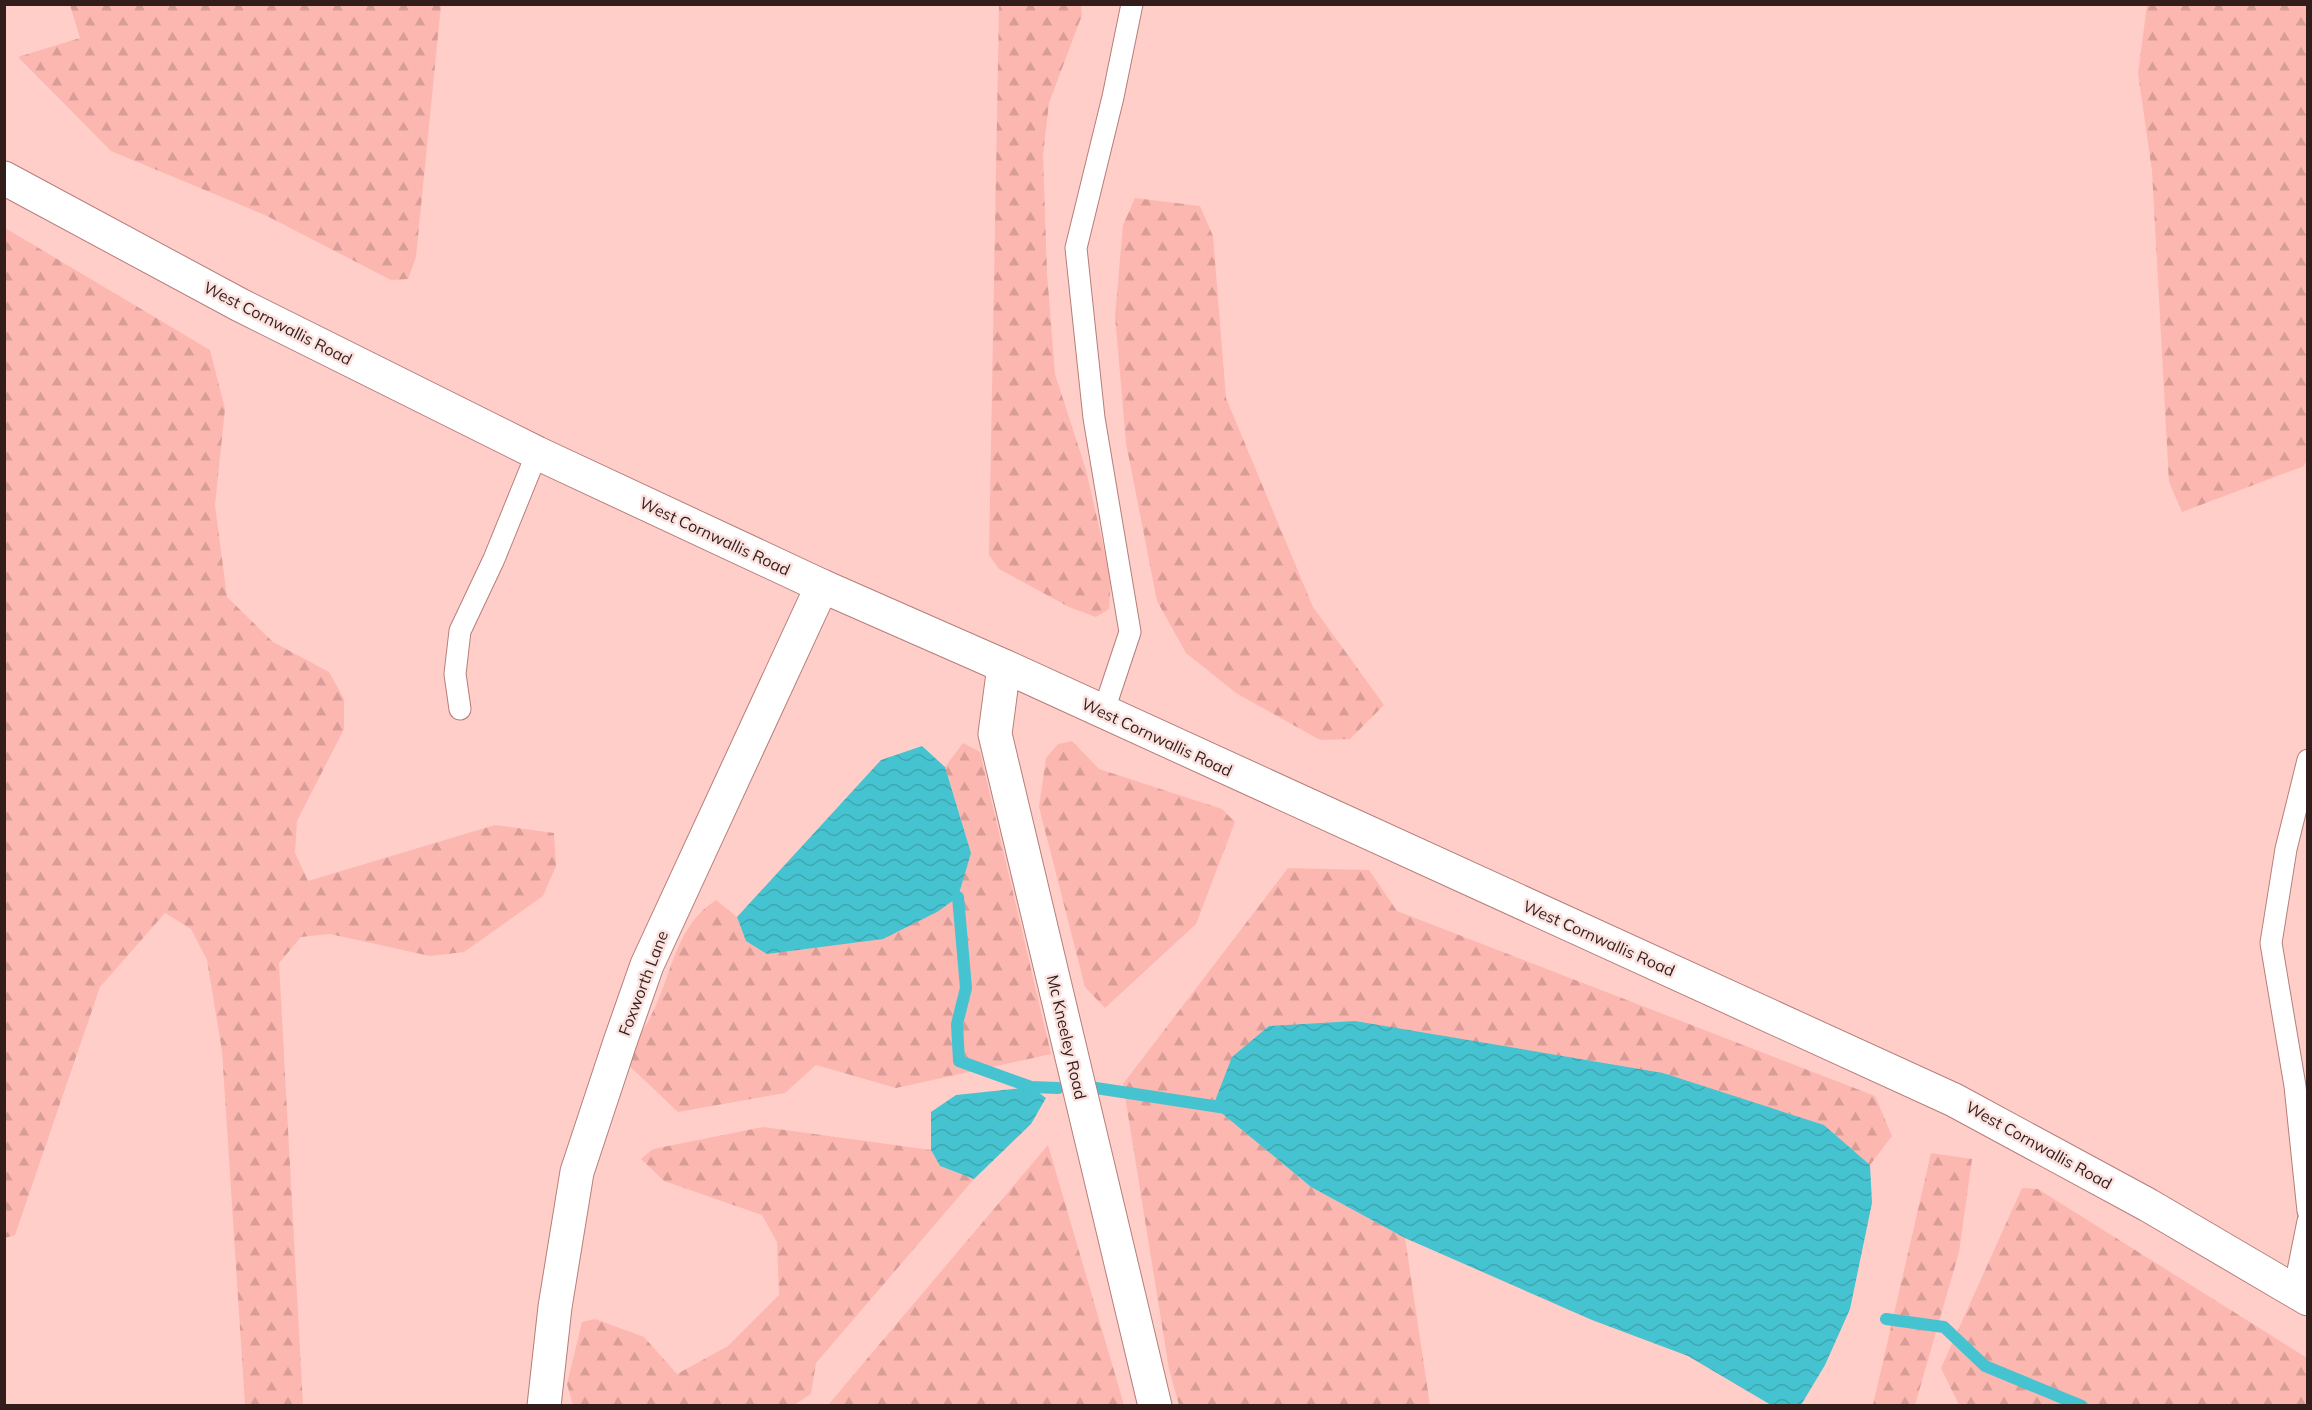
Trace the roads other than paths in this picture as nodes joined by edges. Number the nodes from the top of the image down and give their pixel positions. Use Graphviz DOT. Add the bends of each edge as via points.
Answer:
graph roads {
  1 [pos="1132,4"];
  2 [pos="4,177"];
  3 [pos="537,453"];
  4 [pos="822,586"];
  5 [pos="1004,666"];
  6 [pos="460,709"];
  7 [pos="1103,713"];
  8 [pos="2307,760"];
  9 [pos="2307,1211"];
  10 [pos="2307,1221"];
  11 [pos="2301,1295"];
  12 [pos="544,1406"];
  13 [pos="1155,1406"];
  1 -- 7 [label="lane" via="1076,248 1094,418 1130,632"];
  2 -- 3 [label="street, West Cornwallis Road" via="240,305"];
  3 -- 4 [label="street, West Cornwallis Road"];
  3 -- 6 [label="lane" via="460,631 456,674"];
  4 -- 5 [label="street, West Cornwallis Road"];
  4 -- 12 [label="street, Foxworth Lane" via="647,964 617,1052 577,1172"];
  5 -- 7 [label="street, West Cornwallis Road"];
  5 -- 13 [label="street, Mc Kneeley Road" via="995,734"];
  7 -- 11 [label="street, West Cornwallis Road" via="1954,1100 2148,1205"];
  8 -- 9 [label="lane" via="2286,849 2271,943 2295,1086"];
  10 -- 11 [label="lane"];
}
